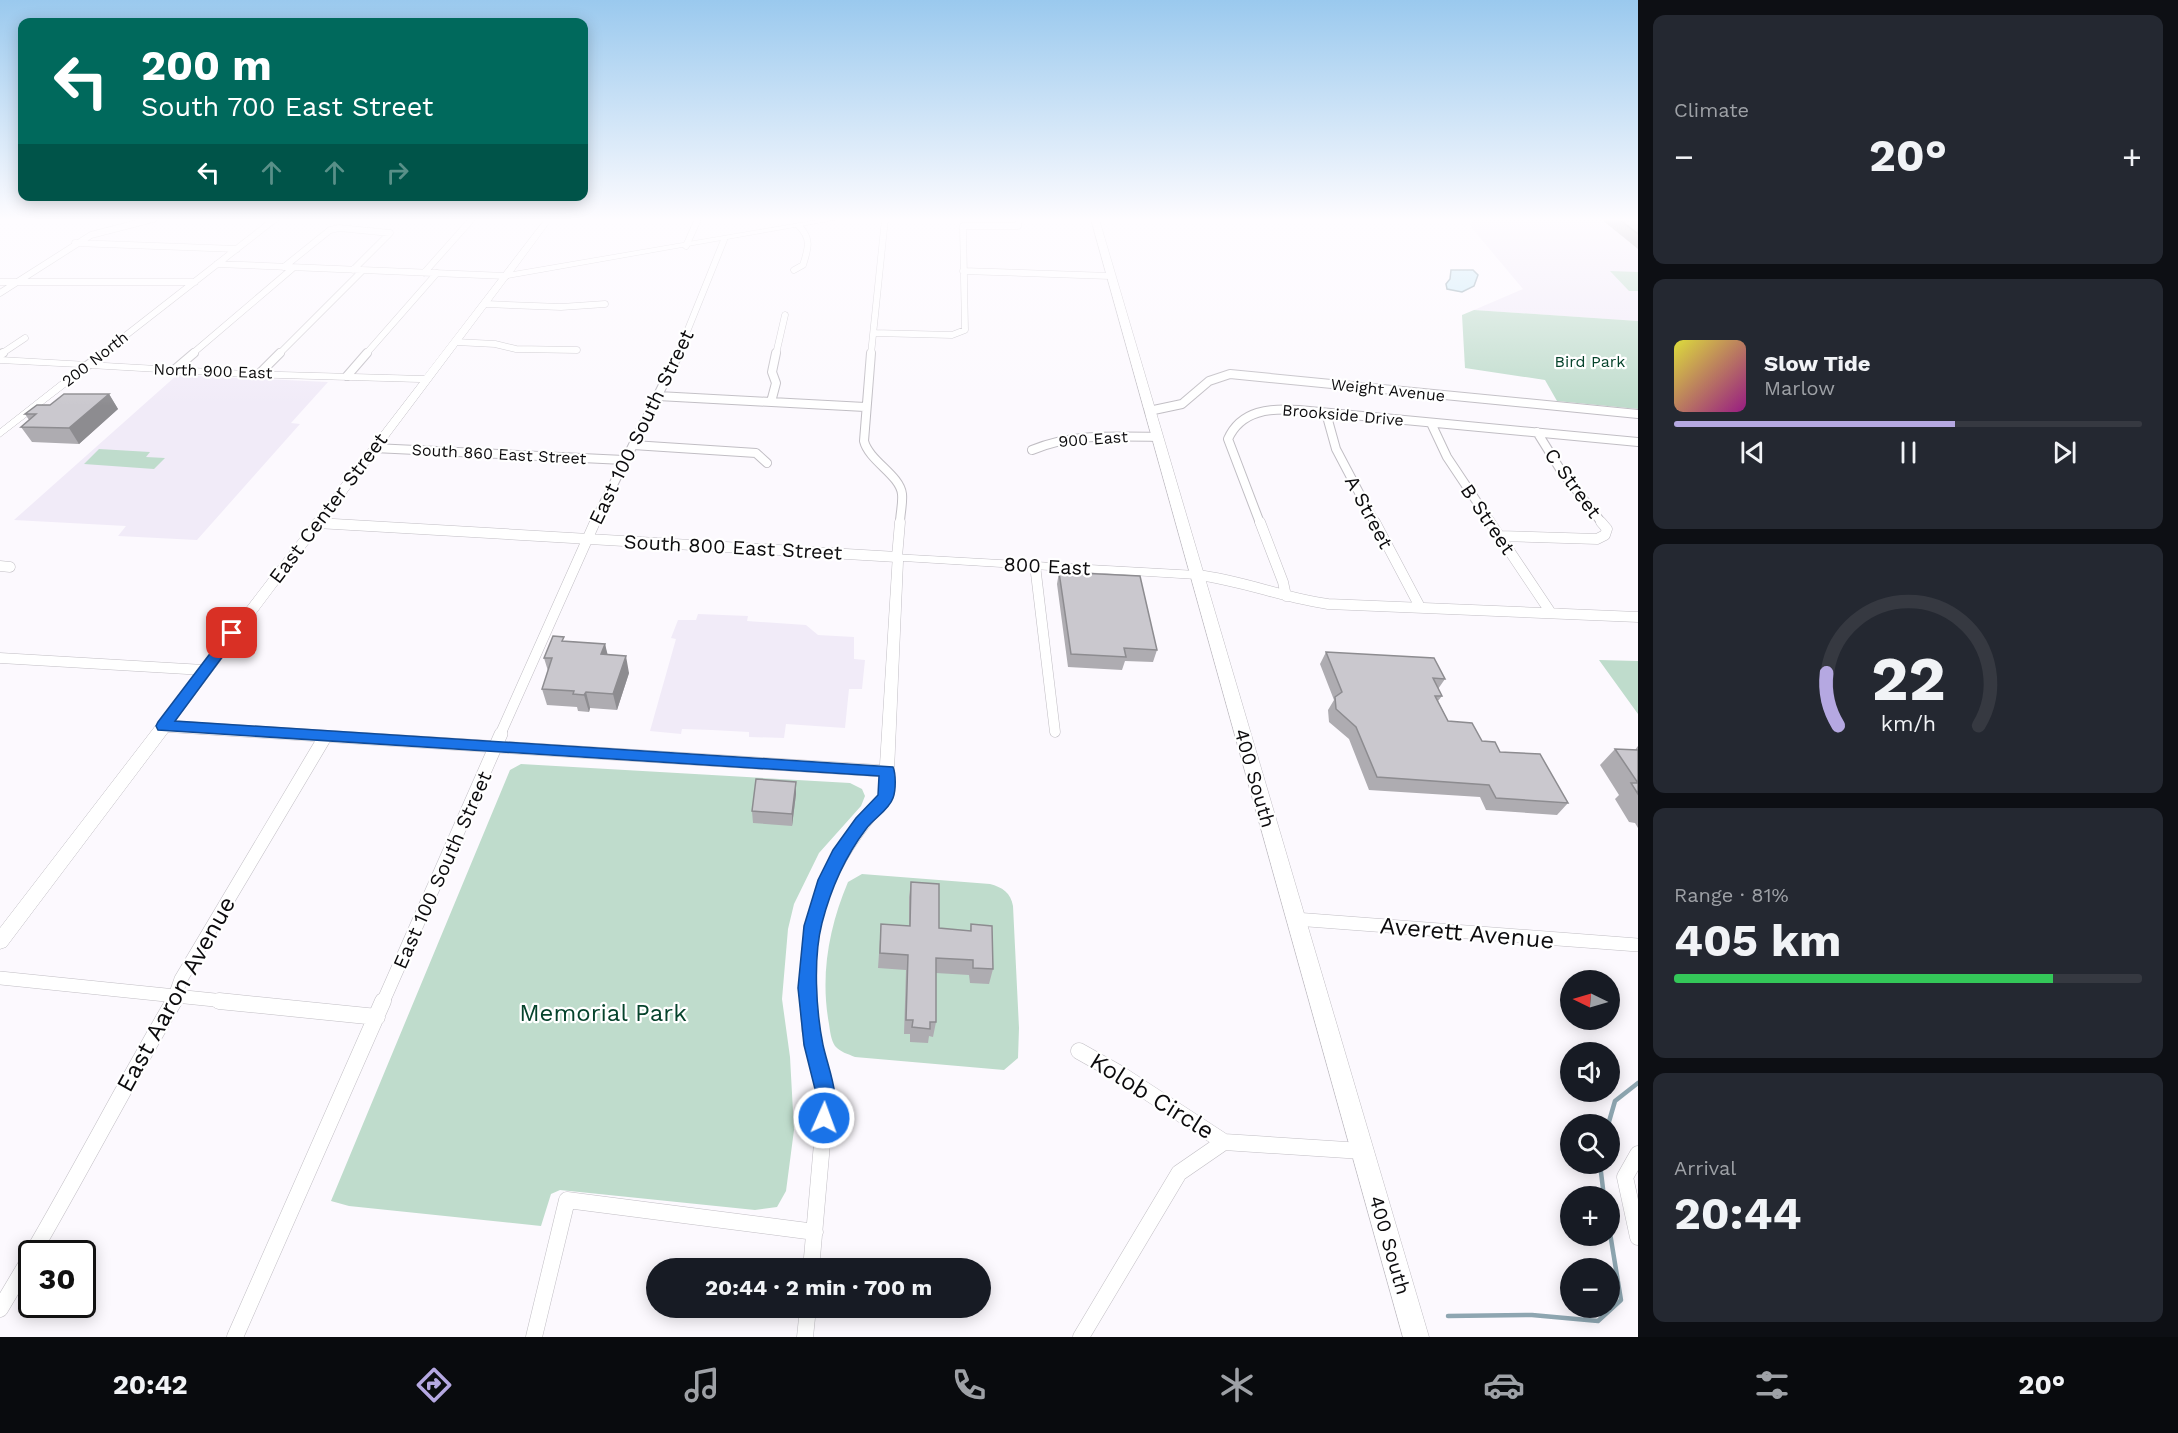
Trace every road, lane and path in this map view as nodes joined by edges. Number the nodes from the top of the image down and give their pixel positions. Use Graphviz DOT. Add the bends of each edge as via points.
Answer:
graph roads {
  1 [pos="107,281"];
  2 [pos="178,281"];
  3 [pos="276,281"];
  4 [pos="352,281"];
  5 [pos="430,281"];
  6 [pos="502,281"];
  7 [pos="708,281"];
  8 [pos="879,281"];
  9 [pos="963,281"];
  10 [pos="1112,281"];
  11 [pos="0,282"];
  12 [pos="195,282"];
  13 [pos="16,283"];
  14 [pos="0,293"];
  15 [pos="486,304"];
  16 [pos="605,304"];
  17 [pos="786,315"];
  18 [pos="874,333"];
  19 [pos="25,338"];
  20 [pos="456,342"];
  21 [pos="577,350"];
  22 [pos="0,357"];
  23 [pos="88,365"];
  24 [pos="174,370"];
  25 [pos="258,374"];
  26 [pos="347,376"];
  27 [pos="427,379"];
  28 [pos="658,396"];
  29 [pos="771,402"];
  30 [pos="865,407"];
  31 [pos="1149,411"];
  32 [pos="1326,413"];
  33 [pos="1638,414"];
  34 [pos="1431,423"];
  35 [pos="1537,432"];
  36 [pos="0,434"];
  37 [pos="1156,437"];
  38 [pos="1638,442"];
  39 [pos="633,445"];
  40 [pos="374,448"];
  41 [pos="1032,450"];
  42 [pos="624,460"];
  43 [pos="767,464"];
  44 [pos="316,523"];
  45 [pos="1499,536"];
  46 [pos="587,538"];
  47 [pos="897,557"];
  48 [pos="1035,565"];
  49 [pos="1197,575"];
  50 [pos="1286,597"];
  51 [pos="1420,607"];
  52 [pos="1551,613"];
  53 [pos="1638,617"];
  54 [pos="0,658"];
  55 [pos="204,670"];
  56 [pos="164,726"];
  57 [pos="1055,732"];
  58 [pos="325,737"];
  59 [pos="496,747"];
  60 [pos="887,771"];
  61 [pos="1295,919"];
  62 [pos="0,941"];
  63 [pos="1638,945"];
  64 [pos="0,978"];
  65 [pos="177,995"];
  66 [pos="377,1017"];
  67 [pos="1079,1051"];
  68 [pos="1224,1142"];
  69 [pos="1362,1151"];
  70 [pos="1638,1154"];
  71 [pos="815,1232"];
  72 [pos="1638,1237"];
  73 [pos="41,1240"];
  74 [pos="812,1258"];
  75 [pos="18,1279"];
  76 [pos="0,1309"];
  77 [pos="807,1318"];
  78 [pos="235,1337"];
  79 [pos="534,1337"];
  80 [pos="805,1337"];
  81 [pos="1081,1337"];
  82 [pos="1416,1337"];
  1 -- 13 [label="street"];
  2 -- 12 [label="street"];
  3 -- 24 [label="street"];
  4 -- 25 [label="street"];
  5 -- 26 [label="street"];
  6 -- 15 [label="street, East Center Street"];
  7 -- 28 [label="street, East 100 South Street"];
  8 -- 18 [label="street"];
  9 -- 18 [label="street" via="964,330 952,335"];
  10 -- 31 [label="main road, 400 South"];
  11 -- 13 [label="street"];
  12 -- 23 [label="street, 200 North"];
  13 -- 14 [label="street"];
  15 -- 16 [label="street"];
  15 -- 20 [label="street, East Center Street"];
  17 -- 29 [label="street" via="772,372 776,382"];
  18 -- 30 [label="street"];
  19 -- 22 [label="street"];
  20 -- 21 [label="street" via="516,349"];
  20 -- 27 [label="street, East Center Street"];
  22 -- 23 [label="street, North 900 East"];
  23 -- 24 [label="street, North 900 East"];
  23 -- 36 [label="street, 200 North"];
  24 -- 25 [label="street, North 900 East"];
  25 -- 26 [label="street, North 900 East"];
  26 -- 27 [label="street, North 900 East"];
  27 -- 40 [label="street, East Center Street"];
  28 -- 29 [label="street"];
  28 -- 39 [label="street, East 100 South Street"];
  29 -- 30 [label="street"];
  30 -- 47 [label="street" via="866,448 902,492"];
  31 -- 33 [label="street, Weight Avenue" via="1178,406 1212,377 1230,374"];
  31 -- 37 [label="main road, 400 South"];
  32 -- 34 [label="street, Brookside Drive"];
  32 -- 50 [label="street, Brookside Drive" via="1267,410 1238,420 1228,439"];
  32 -- 51 [label="street, A Street" via="1336,449"];
  34 -- 35 [label="street, Brookside Drive"];
  34 -- 45 [label="street, B Street" via="1447,457"];
  35 -- 38 [label="street, Brookside Drive"];
  35 -- 45 [label="street, C Street" via="1560,469 1607,529 1605,535 1585,540"];
  37 -- 41 [label="street, 900 East" via="1118,436 1046,443"];
  37 -- 49 [label="main road, 400 South"];
  39 -- 42 [label="street, East 100 South Street"];
  39 -- 43 [label="street" via="756,453"];
  40 -- 42 [label="street, South 860 East Street"];
  40 -- 44 [label="street, East Center Street"];
  42 -- 46 [label="street, East 100 South Street"];
  44 -- 46 [label="street, South 800 East Street"];
  44 -- 55 [label="street, East Center Street"];
  45 -- 52 [label="street, B Street"];
  46 -- 47 [label="street, South 800 East Street"];
  46 -- 59 [label="street, East 100 South Street"];
  47 -- 48 [label="street, 800 East"];
  47 -- 60 [label="street"];
  48 -- 49 [label="street, 800 East"];
  48 -- 57 [label="street"];
  49 -- 50 [label="street" via="1242,582"];
  49 -- 61 [label="main road, 400 South"];
  50 -- 51 [label="street" via="1328,604"];
  51 -- 52 [label="street"];
  52 -- 53 [label="street"];
  54 -- 55 [label="street"];
  55 -- 56 [label="street, East Center Street"];
  56 -- 58 [label="street"];
  56 -- 62 [label="street, East Center Street"];
  58 -- 59 [label="street"];
  58 -- 65 [label="street, East Aaron Avenue" via="181,979"];
  59 -- 60 [label="street"];
  59 -- 66 [label="street, East 100 South Street"];
  60 -- 71 [label="street" via="886,797 861,822 839,855 812,926 808,999 813,1045 826,1093"];
  61 -- 63 [label="street, Averett Avenue"];
  61 -- 69 [label="main road, 400 South"];
  64 -- 65 [label="street"];
  65 -- 66 [label="street"];
  65 -- 73 [label="street, East Aaron Avenue"];
  66 -- 78 [label="street, East 100 South Street"];
  67 -- 68 [label="street, Kolob Circle"];
  68 -- 69 [label="street"];
  68 -- 81 [label="street" via="1179,1173"];
  69 -- 82 [label="main road, 400 South"];
  70 -- 72 [label="street" via="1625,1177"];
  71 -- 74 [label="street"];
  71 -- 79 [label="street" via="567,1200"];
  75 -- 76 [label="street, East Aaron Avenue"];
  77 -- 80 [label="street"];
}
